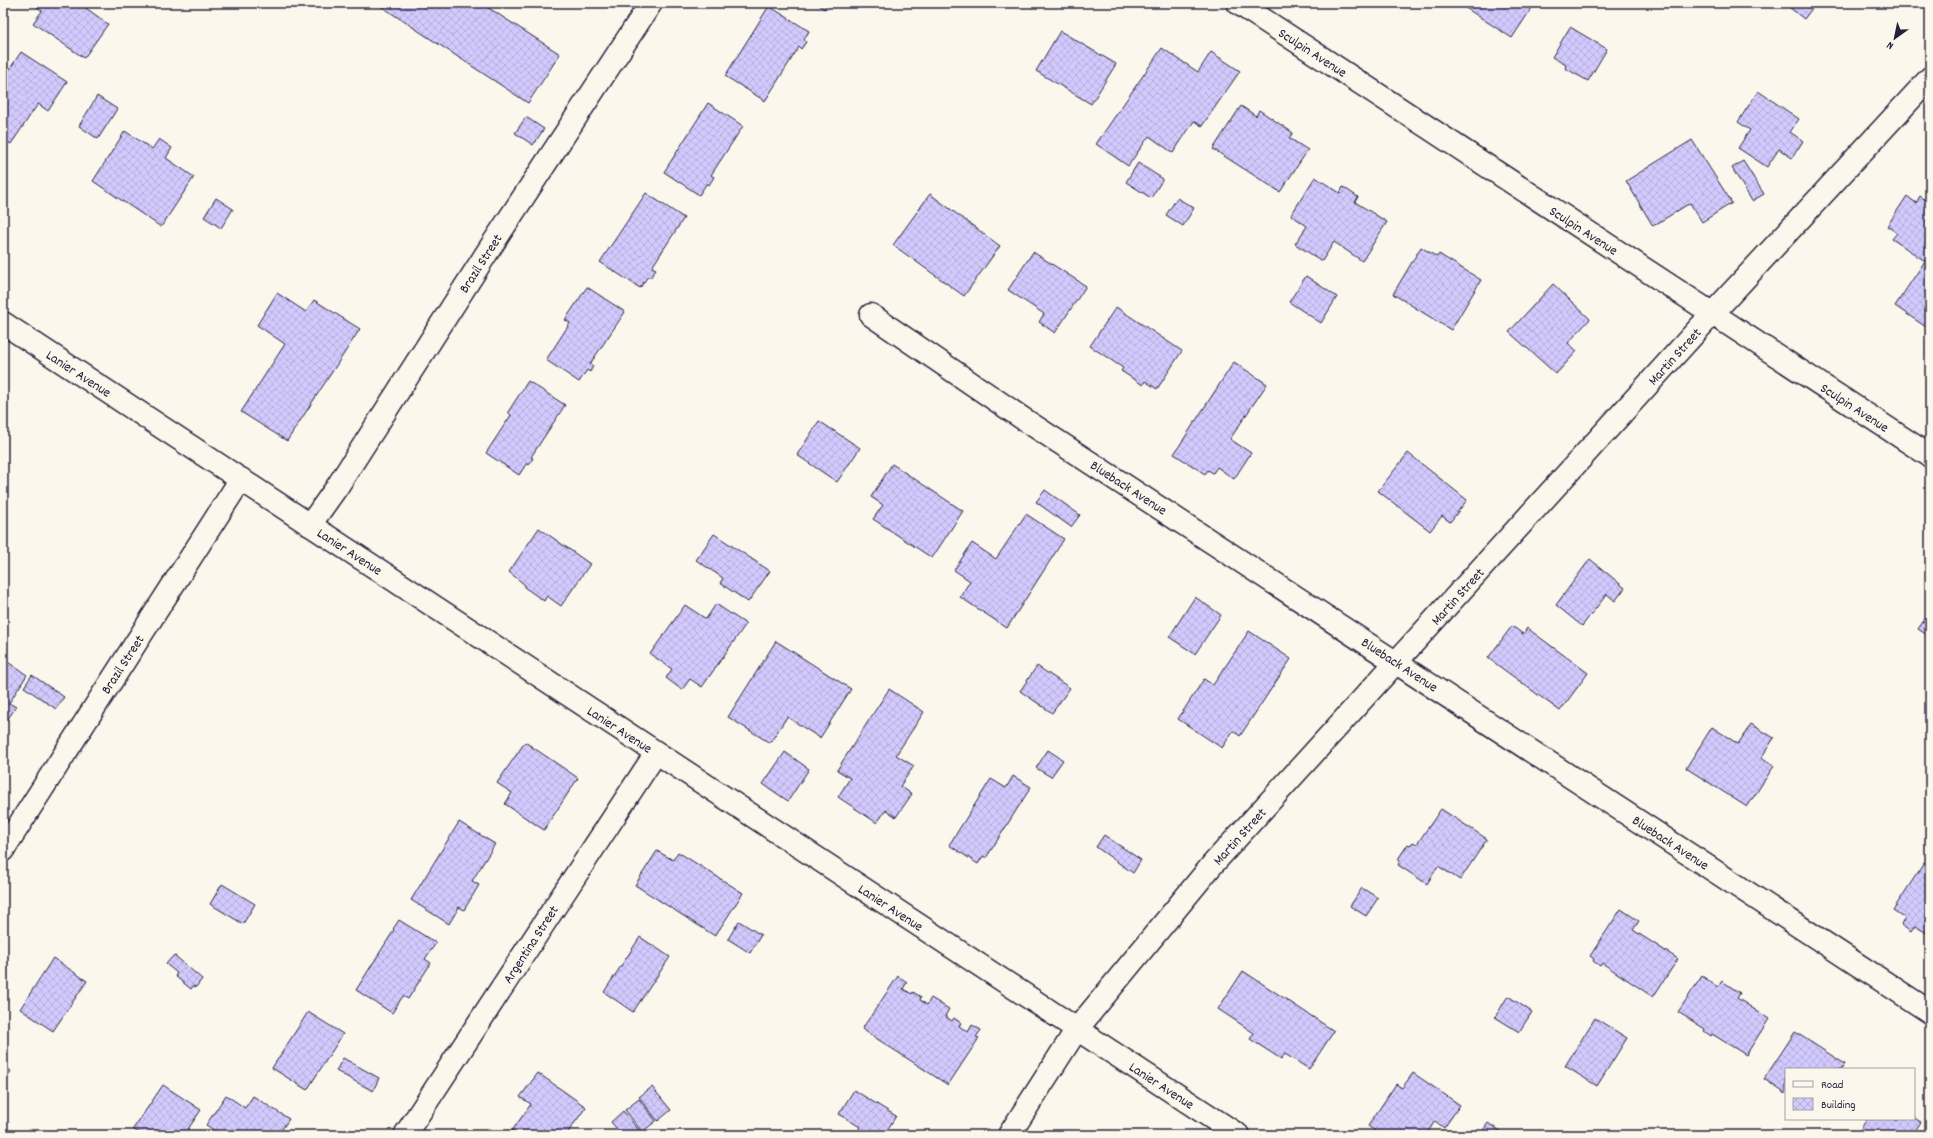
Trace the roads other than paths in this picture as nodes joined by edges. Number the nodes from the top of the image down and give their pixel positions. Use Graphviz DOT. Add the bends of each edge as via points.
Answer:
graph roads {
  1 [pos="651,3"];
  2 [pos="1238,3"];
  3 [pos="1930,78"];
  4 [pos="1712,314"];
  5 [pos="871,315"];
  6 [pos="3,323"];
  7 [pos="1930,456"];
  8 [pos="241,479"];
  9 [pos="310,525"];
  10 [pos="1397,662"];
  11 [pos="656,753"];
  12 [pos="3,850"];
  13 [pos="1930,1012"];
  14 [pos="1077,1029"];
  15 [pos="405,1135"];
  16 [pos="1008,1135"];
  17 [pos="1238,1135"];
  1 -- 9 [label="street, Brazil Street"];
  2 -- 4 [label="street, Sculpin Avenue"];
  3 -- 4 [label="street, Martin Street"];
  4 -- 7 [label="street, Sculpin Avenue"];
  4 -- 10 [label="street, Martin Street"];
  5 -- 10 [label="street, Blueback Avenue" via="1022,418"];
  6 -- 8 [label="street, Lanier Avenue"];
  8 -- 9 [label="street, Lanier Avenue"];
  8 -- 12 [label="street, Brazil Street"];
  9 -- 11 [label="street, Lanier Avenue"];
  10 -- 13 [label="street, Blueback Avenue"];
  10 -- 14 [label="street, Martin Street" via="1212,865"];
  11 -- 14 [label="street, Lanier Avenue"];
  11 -- 15 [label="street, Argentina Street"];
  14 -- 16 [label="street, Martin Street"];
  14 -- 17 [label="street, Lanier Avenue"];
}
